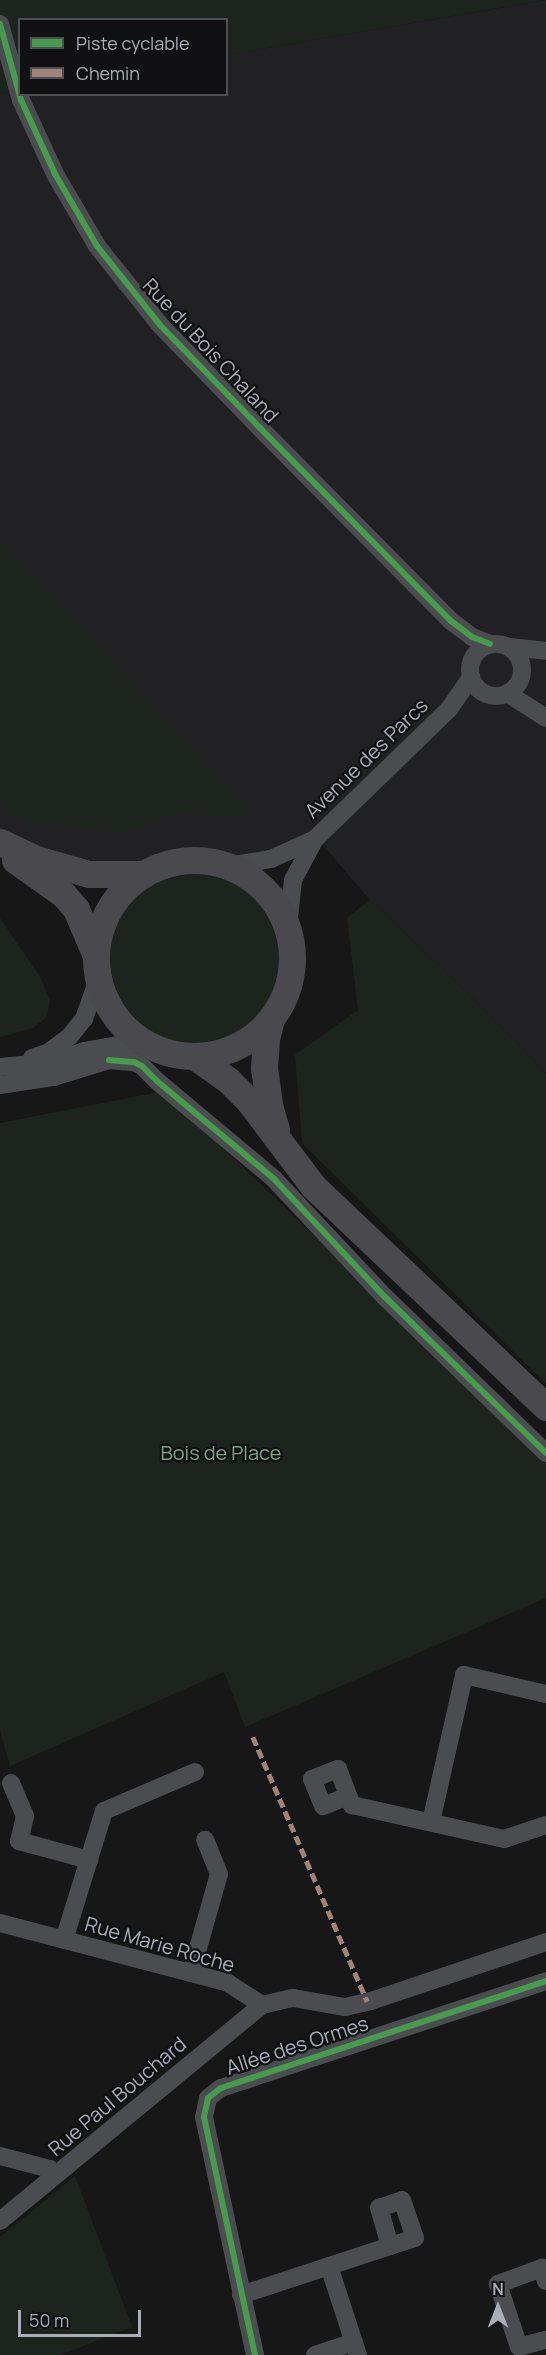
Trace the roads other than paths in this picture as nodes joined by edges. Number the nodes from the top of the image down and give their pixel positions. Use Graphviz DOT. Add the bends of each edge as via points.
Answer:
graph roads {
  1 [pos="0,24"];
  2 [pos="18,89"];
  3 [pos="20,96"];
  4 [pos="451,621"];
  5 [pos="490,644"];
  6 [pos="510,647"];
  7 [pos="546,651"];
  8 [pos="471,668"];
  9 [pos="521,675"];
  10 [pos="498,694"];
  11 [pos="449,709"];
  12 [pos="543,715"];
  13 [pos="315,839"];
  14 [pos="0,842"];
  15 [pos="0,848"];
  16 [pos="229,866"];
  17 [pos="144,874"];
  18 [pos="288,928"];
  19 [pos="97,968"];
  20 [pos="271,1020"];
  21 [pos="146,1044"];
  22 [pos="194,1056"];
  23 [pos="4,1066"];
  24 [pos="0,1085"];
  25 [pos="281,1147"];
  26 [pos="546,1407"];
  27 [pos="546,1453"];
  28 [pos="546,1694"];
  29 [pos="195,1772"];
  30 [pos="11,1783"];
  31 [pos="348,1796"];
  32 [pos="431,1822"];
  33 [pos="546,1825"];
  34 [pos="205,1840"];
  35 [pos="89,1860"];
  36 [pos="0,1923"];
  37 [pos="64,1940"];
  38 [pos="546,1942"];
  39 [pos="191,1973"];
  40 [pos="546,1981"];
  41 [pos="262,2005"];
  42 [pos="0,2157"];
  43 [pos="56,2175"];
  44 [pos="0,2221"];
  45 [pos="390,2246"];
  46 [pos="329,2266"];
  47 [pos="546,2281"];
  48 [pos="240,2295"];
  49 [pos="546,2340"];
  50 [pos="356,2349"];
  51 [pos="255,2355"];
  52 [pos="315,2355"];
  1 -- 2 [label="street, Rue du Bois Chaland"];
  3 -- 4 [label="street, Rue du Bois Chaland" via="55,174 97,246 160,325"];
  4 -- 5 [label="street" via="472,637"];
  4 -- 8 [label="street"];
  5 -- 6 [label="street"];
  5 -- 8 [label="street" via="476,653"];
  6 -- 7 [label="street"];
  6 -- 9 [label="street" via="517,654"];
  7 -- 9 [label="street"];
  8 -- 10 [label="street" via="475,685"];
  8 -- 11 [label="street, Avenue des Parcs"];
  9 -- 10 [label="street"];
  9 -- 12 [label="street"];
  10 -- 11 [label="street, Avenue des Parcs"];
  10 -- 12 [label="street"];
  11 -- 13 [label="street, Avenue des Parcs"];
  13 -- 16 [label="street, Avenue des Parcs" via="272,859"];
  13 -- 18 [label="street, Avenue des Parcs" via="293,880"];
  14 -- 17 [label="main road" via="36,859 89,874"];
  15 -- 19 [label="main road" via="64,895 85,927"];
  16 -- 17 [label="main road" via="190,860 162,865"];
  16 -- 18 [label="main road" via="264,889"];
  17 -- 19 [label="main road" via="124,890 107,912 100,930"];
  18 -- 20 [label="main road" via="292,969 285,996"];
  19 -- 21 [label="main road" via="115,1016"];
  19 -- 23 [label="street" via="84,1019 70,1036 49,1052"];
  20 -- 22 [label="main road" via="236,1047"];
  20 -- 25 [label="main road" via="264,1068 269,1106"];
  21 -- 22 [label="main road"];
  21 -- 23 [label="street" via="124,1044 51,1062"];
  22 -- 25 [label="main road" via="249,1101"];
  24 -- 27 [label="street" via="54,1077 109,1060 142,1066 274,1179 385,1297"];
  25 -- 26 [label="main road" via="313,1186"];
  28 -- 32 [label="street" via="464,1675"];
  29 -- 35 [label="street" via="104,1811"];
  30 -- 35 [label="street" via="25,1816 19,1841"];
  31 -- 32 [label="street" via="352,1805"];
  32 -- 33 [label="street" via="504,1839"];
  34 -- 39 [label="street" via="219,1874"];
  35 -- 37 [label="street"];
  36 -- 37 [label="street, Rue Marie Roche"];
  37 -- 39 [label="street, Rue Marie Roche"];
  38 -- 41 [label="street" via="345,2007 293,1998"];
  39 -- 41 [label="street, Rue Marie Roche" via="228,1983"];
  40 -- 48 [label="street, Allée des Ormes" via="214,2091 205,2104 204,2117"];
  41 -- 43 [label="street, Rue Paul Bouchard"];
  42 -- 43 [label="street" via="50,2169"];
  43 -- 44 [label="street, Rue Paul Bouchard"];
  45 -- 46 [label="street"];
  46 -- 48 [label="street"];
  46 -- 50 [label="street"];
  47 -- 49 [label="street" via="542,2268 498,2284 519,2347"];
  48 -- 51 [label="street, Allée des Ormes"];
  50 -- 52 [label="street"];
}
